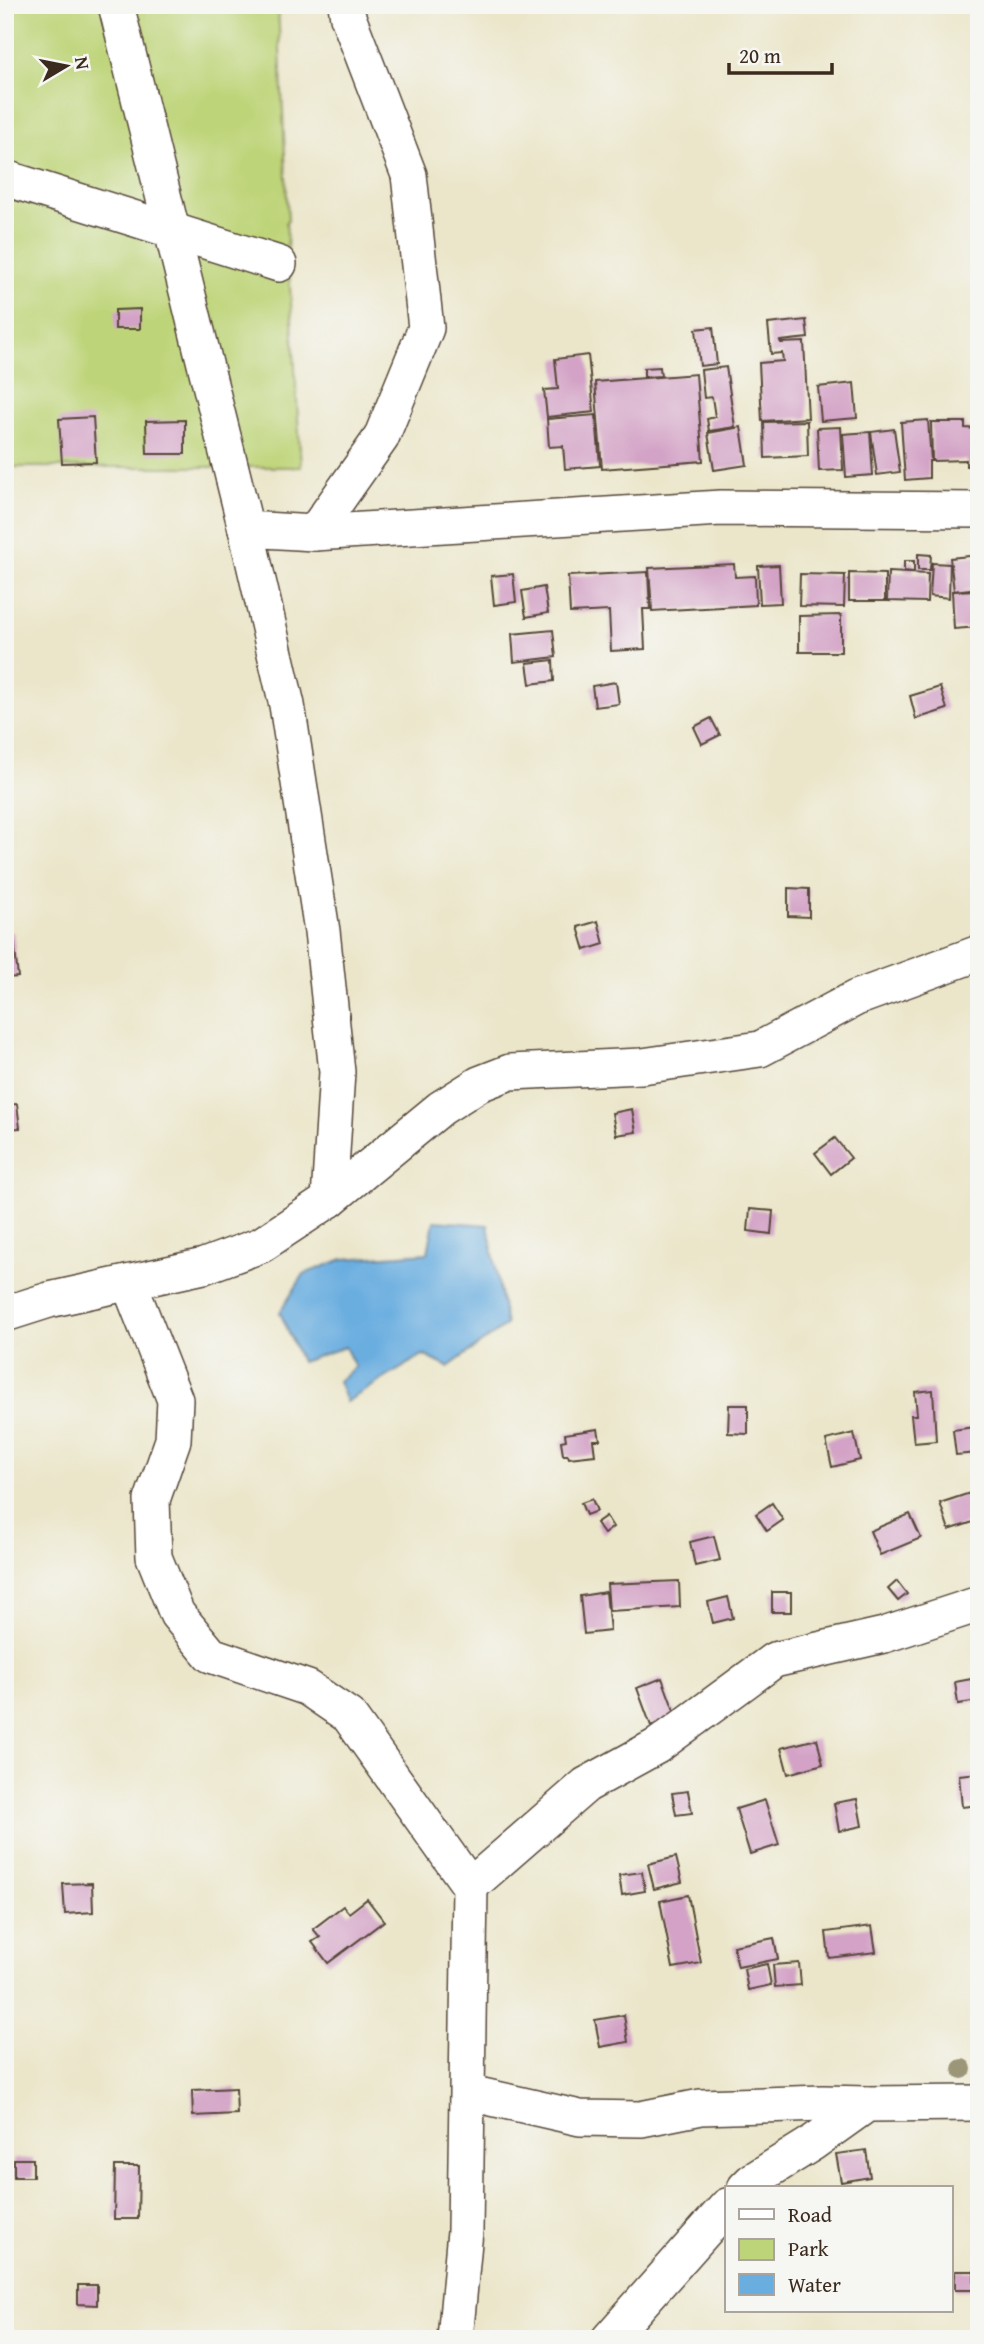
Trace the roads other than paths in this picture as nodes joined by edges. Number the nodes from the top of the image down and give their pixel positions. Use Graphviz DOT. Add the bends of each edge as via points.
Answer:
graph roads {
  1 [pos="116,5"];
  2 [pos="346,5"];
  3 [pos="5,178"];
  4 [pos="279,264"];
  5 [pos="979,510"];
  6 [pos="246,529"];
  7 [pos="314,533"];
  8 [pos="979,953"];
  9 [pos="329,1200"];
  10 [pos="129,1283"];
  11 [pos="5,1314"];
  12 [pos="979,1604"];
  13 [pos="470,1886"];
  14 [pos="474,2094"];
  15 [pos="977,2100"];
  16 [pos="867,2104"];
  17 [pos="747,2186"];
  18 [pos="725,2208"];
  19 [pos="455,2339"];
  20 [pos="609,2339"];
  1 -- 6 [label="street"];
  2 -- 7 [label="street" via="409,175 426,328 381,438"];
  3 -- 4 [label="street"];
  5 -- 7 [label="street" via="721,508"];
  6 -- 7 [label="street"];
  6 -- 9 [label="street" via="287,705 322,931 337,1072"];
  8 -- 9 [label="street" via="856,998 760,1049 642,1066 510,1072 479,1083"];
  9 -- 10 [label="street" via="261,1245 204,1266"];
  10 -- 11 [label="street"];
  10 -- 13 [label="street" via="175,1399 173,1440 152,1500 154,1557 177,1614 211,1655 308,1688 349,1716"];
  12 -- 13 [label="street" via="884,1635 774,1660 657,1746 586,1784"];
  13 -- 19 [label="street" via="465,2231"];
  14 -- 16 [label="street" via="580,2118 641,2119 701,2108"];
  15 -- 16 [label="street"];
  16 -- 17 [label="street"];
  18 -- 20 [label="street"];
}
